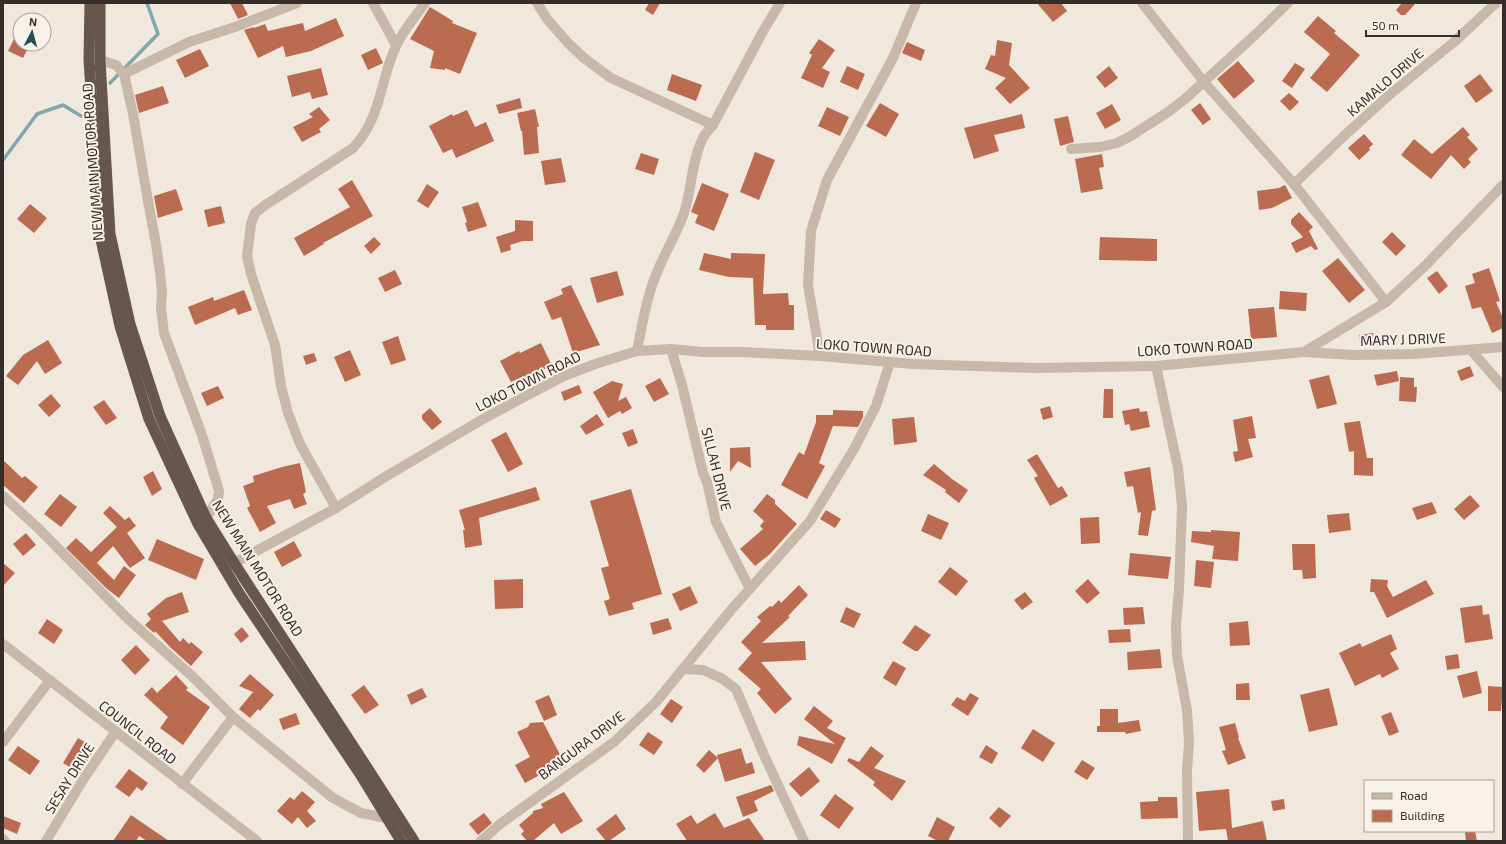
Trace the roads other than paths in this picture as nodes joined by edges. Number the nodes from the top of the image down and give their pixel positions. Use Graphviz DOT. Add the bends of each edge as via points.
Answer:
graph roads {
  1 [pos="90,3"];
  2 [pos="100,3"];
  3 [pos="297,3"];
  4 [pos="373,3"];
  5 [pos="425,3"];
  6 [pos="537,3"];
  7 [pos="780,3"];
  8 [pos="916,3"];
  9 [pos="1288,3"];
  10 [pos="1496,3"];
  11 [pos="1144,4"];
  12 [pos="396,45"];
  13 [pos="100,60"];
  14 [pos="124,74"];
  15 [pos="1204,82"];
  16 [pos="713,125"];
  17 [pos="1071,149"];
  18 [pos="1294,184"];
  19 [pos="1503,185"];
  20 [pos="1386,302"];
  21 [pos="1503,347"];
  22 [pos="671,349"];
  23 [pos="1471,350"];
  24 [pos="637,351"];
  25 [pos="1304,352"];
  26 [pos="820,356"];
  27 [pos="890,362"];
  28 [pos="1156,366"];
  29 [pos="1503,387"];
  30 [pos="3,496"];
  31 [pos="336,508"];
  32 [pos="206,518"];
  33 [pos="234,563"];
  34 [pos="750,589"];
  35 [pos="3,644"];
  36 [pos="683,669"];
  37 [pos="50,680"];
  38 [pos="233,717"];
  39 [pos="116,731"];
  40 [pos="3,742"];
  41 [pos="182,784"];
  42 [pos="386,818"];
  43 [pos="46,841"];
  44 [pos="257,841"];
  45 [pos="401,841"];
  46 [pos="414,841"];
  47 [pos="481,841"];
  48 [pos="804,841"];
  49 [pos="1188,841"];
  1 -- 42 [label="highway, NEW MAIN MOTOR ROAD" via="89,59 100,235 120,326 148,419 198,524 239,593 360,774"];
  2 -- 13 [label="highway, NEW MAIN MOTOR ROAD"];
  3 -- 14 [label="street" via="189,42"];
  4 -- 12 [label="street"];
  5 -- 12 [label="street"];
  6 -- 16 [label="street" via="568,44 611,78"];
  7 -- 16 [label="street"];
  8 -- 26 [label="street" via="893,58 827,180 811,231 808,285"];
  9 -- 15 [label="street"];
  10 -- 18 [label="street, KAMALO DRIVE" via="1454,42 1388,96"];
  11 -- 15 [label="street"];
  12 -- 31 [label="street" via="376,110 360,140 353,148 255,213 249,238 251,274 275,345 288,413 300,444"];
  13 -- 14 [label="street" via="116,65"];
  13 -- 32 [label="highway, NEW MAIN MOTOR ROAD" via="110,234 130,324 160,416"];
  14 -- 32 [label="street" via="156,244 164,333 202,435 219,491 218,498"];
  15 -- 17 [label="street" via="1168,112 1129,137 1109,145"];
  15 -- 18 [label="street"];
  16 -- 24 [label="street" via="702,138 683,215 654,280"];
  18 -- 20 [label="street"];
  19 -- 20 [label="street, LOKO TOWN ROAD" via="1426,266"];
  20 -- 25 [label="street, LOKO TOWN ROAD"];
  21 -- 23 [label="street, MARY J DRIVE"];
  22 -- 24 [label="street, LOKO TOWN ROAD"];
  22 -- 26 [label="street, LOKO TOWN ROAD"];
  22 -- 34 [label="street, SILLAH DRIVE" via="716,522"];
  23 -- 25 [label="street, MARY J DRIVE" via="1354,355"];
  23 -- 29 [label="street"];
  24 -- 31 [label="street, LOKO TOWN ROAD" via="564,376 537,390 470,427"];
  25 -- 28 [label="street, LOKO TOWN ROAD"];
  26 -- 27 [label="street, LOKO TOWN ROAD"];
  27 -- 28 [label="street, LOKO TOWN ROAD" via="1036,368"];
  27 -- 34 [label="street, BANGURA DRIVE" via="876,406 826,497 810,521"];
  28 -- 49 [label="street" via="1178,468 1182,505 1176,625 1177,656 1187,710 1189,742"];
  30 -- 38 [label="street" via="128,619"];
  31 -- 33 [label="street, LOKO TOWN ROAD"];
  32 -- 33 [label="highway, NEW MAIN MOTOR ROAD"];
  33 -- 46 [label="highway, NEW MAIN MOTOR ROAD"];
  34 -- 36 [label="street, BANGURA DRIVE"];
  35 -- 37 [label="street, COUNCIL ROAD"];
  36 -- 47 [label="street, BANGURA DRIVE" via="647,711 614,742 500,824"];
  36 -- 48 [label="street" via="703,670 721,678 736,690"];
  37 -- 39 [label="street, COUNCIL ROAD"];
  37 -- 40 [label="street"];
  38 -- 41 [label="street"];
  38 -- 42 [label="street" via="333,798 361,813"];
  39 -- 41 [label="street, COUNCIL ROAD"];
  39 -- 43 [label="street, SESAY DRIVE"];
  41 -- 44 [label="street, COUNCIL ROAD"];
  42 -- 45 [label="highway, NEW MAIN MOTOR ROAD"];
}
